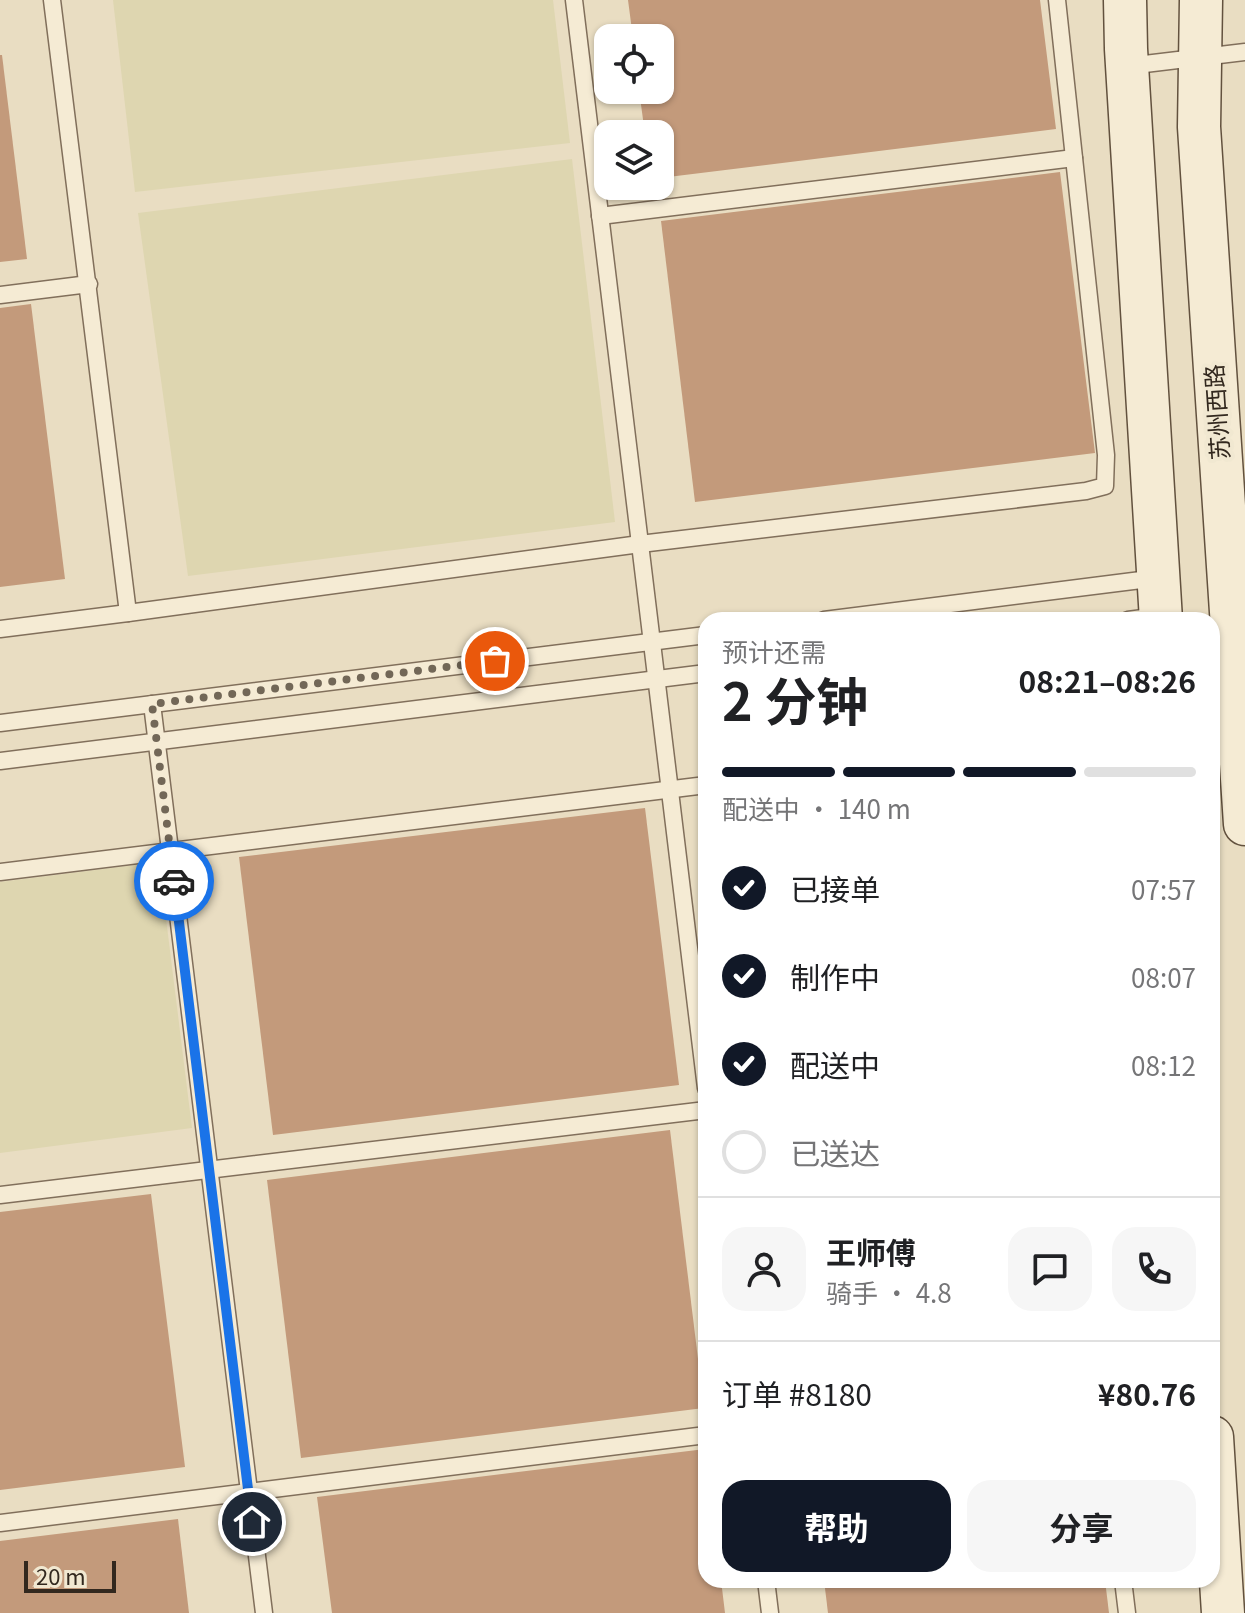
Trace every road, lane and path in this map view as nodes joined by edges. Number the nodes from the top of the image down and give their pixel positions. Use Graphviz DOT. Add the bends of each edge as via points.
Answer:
graph roads {
  1 [pos="52,0"];
  2 [pos="574,0"];
  3 [pos="1057,0"];
  4 [pos="1125,0"];
  5 [pos="1201,0"];
  6 [pos="1245,52"];
  7 [pos="1200,57"];
  8 [pos="1127,66"];
  9 [pos="1074,158"];
  10 [pos="600,216"];
  11 [pos="89,284"];
  12 [pos="0,295"];
  13 [pos="640,544"];
  14 [pos="1152,608"];
  15 [pos="1043,612"];
  16 [pos="128,613"];
  17 [pos="0,629"];
  18 [pos="698,636"];
  19 [pos="651,642"];
  20 [pos="698,674"];
  21 [pos="656,679"];
  22 [pos="152,704"];
  23 [pos="0,723"];
  24 [pos="157,742"];
  25 [pos="0,761"];
  26 [pos="698,786"];
  27 [pos="669,789"];
  28 [pos="1245,824"];
  29 [pos="170,851"];
  30 [pos="0,872"];
  31 [pos="698,1023"];
  32 [pos="698,1111"];
  33 [pos="209,1170"];
  34 [pos="0,1195"];
  35 [pos="698,1436"];
  36 [pos="249,1492"];
  37 [pos="0,1523"];
  38 [pos="1220,1565"];
  39 [pos="767,1588"];
  40 [pos="1124,1588"];
  41 [pos="264,1613"];
  42 [pos="770,1613"];
  43 [pos="1127,1613"];
  44 [pos="1223,1613"];
  1 -- 11 [label="lane"];
  2 -- 10 [label="lane"];
  3 -- 9 [label="lane"];
  4 -- 8 [label="main road"];
  5 -- 7 [label="main road, 苏州西路"];
  6 -- 7 [label="lane"];
  7 -- 8 [label="lane"];
  7 -- 28 [label="main road, 苏州西路" via="1199,127 1226,424"];
  8 -- 14 [label="main road"];
  9 -- 10 [label="lane"];
  9 -- 13 [label="lane" via="1105,486"];
  10 -- 13 [label="lane"];
  11 -- 12 [label="lane"];
  11 -- 16 [label="lane"];
  13 -- 16 [label="lane"];
  13 -- 19 [label="lane"];
  14 -- 15 [label="lane"];
  16 -- 17 [label="lane"];
  18 -- 19 [label="lane"];
  19 -- 21 [label="lane"];
  19 -- 22 [label="lane"];
  20 -- 21 [label="lane"];
  21 -- 24 [label="lane"];
  21 -- 27 [label="lane"];
  22 -- 23 [label="lane"];
  22 -- 24 [label="lane"];
  24 -- 25 [label="lane"];
  24 -- 29 [label="lane"];
  26 -- 27 [label="lane"];
  27 -- 29 [label="lane"];
  27 -- 31 [label="lane"];
  29 -- 30 [label="lane"];
  29 -- 33 [label="lane"];
  32 -- 33 [label="lane"];
  33 -- 34 [label="lane"];
  33 -- 36 [label="lane"];
  35 -- 36 [label="lane"];
  36 -- 37 [label="lane"];
  36 -- 41 [label="lane"];
  38 -- 44 [label="main road"];
  39 -- 42 [label="lane"];
  40 -- 43 [label="lane"];
}
